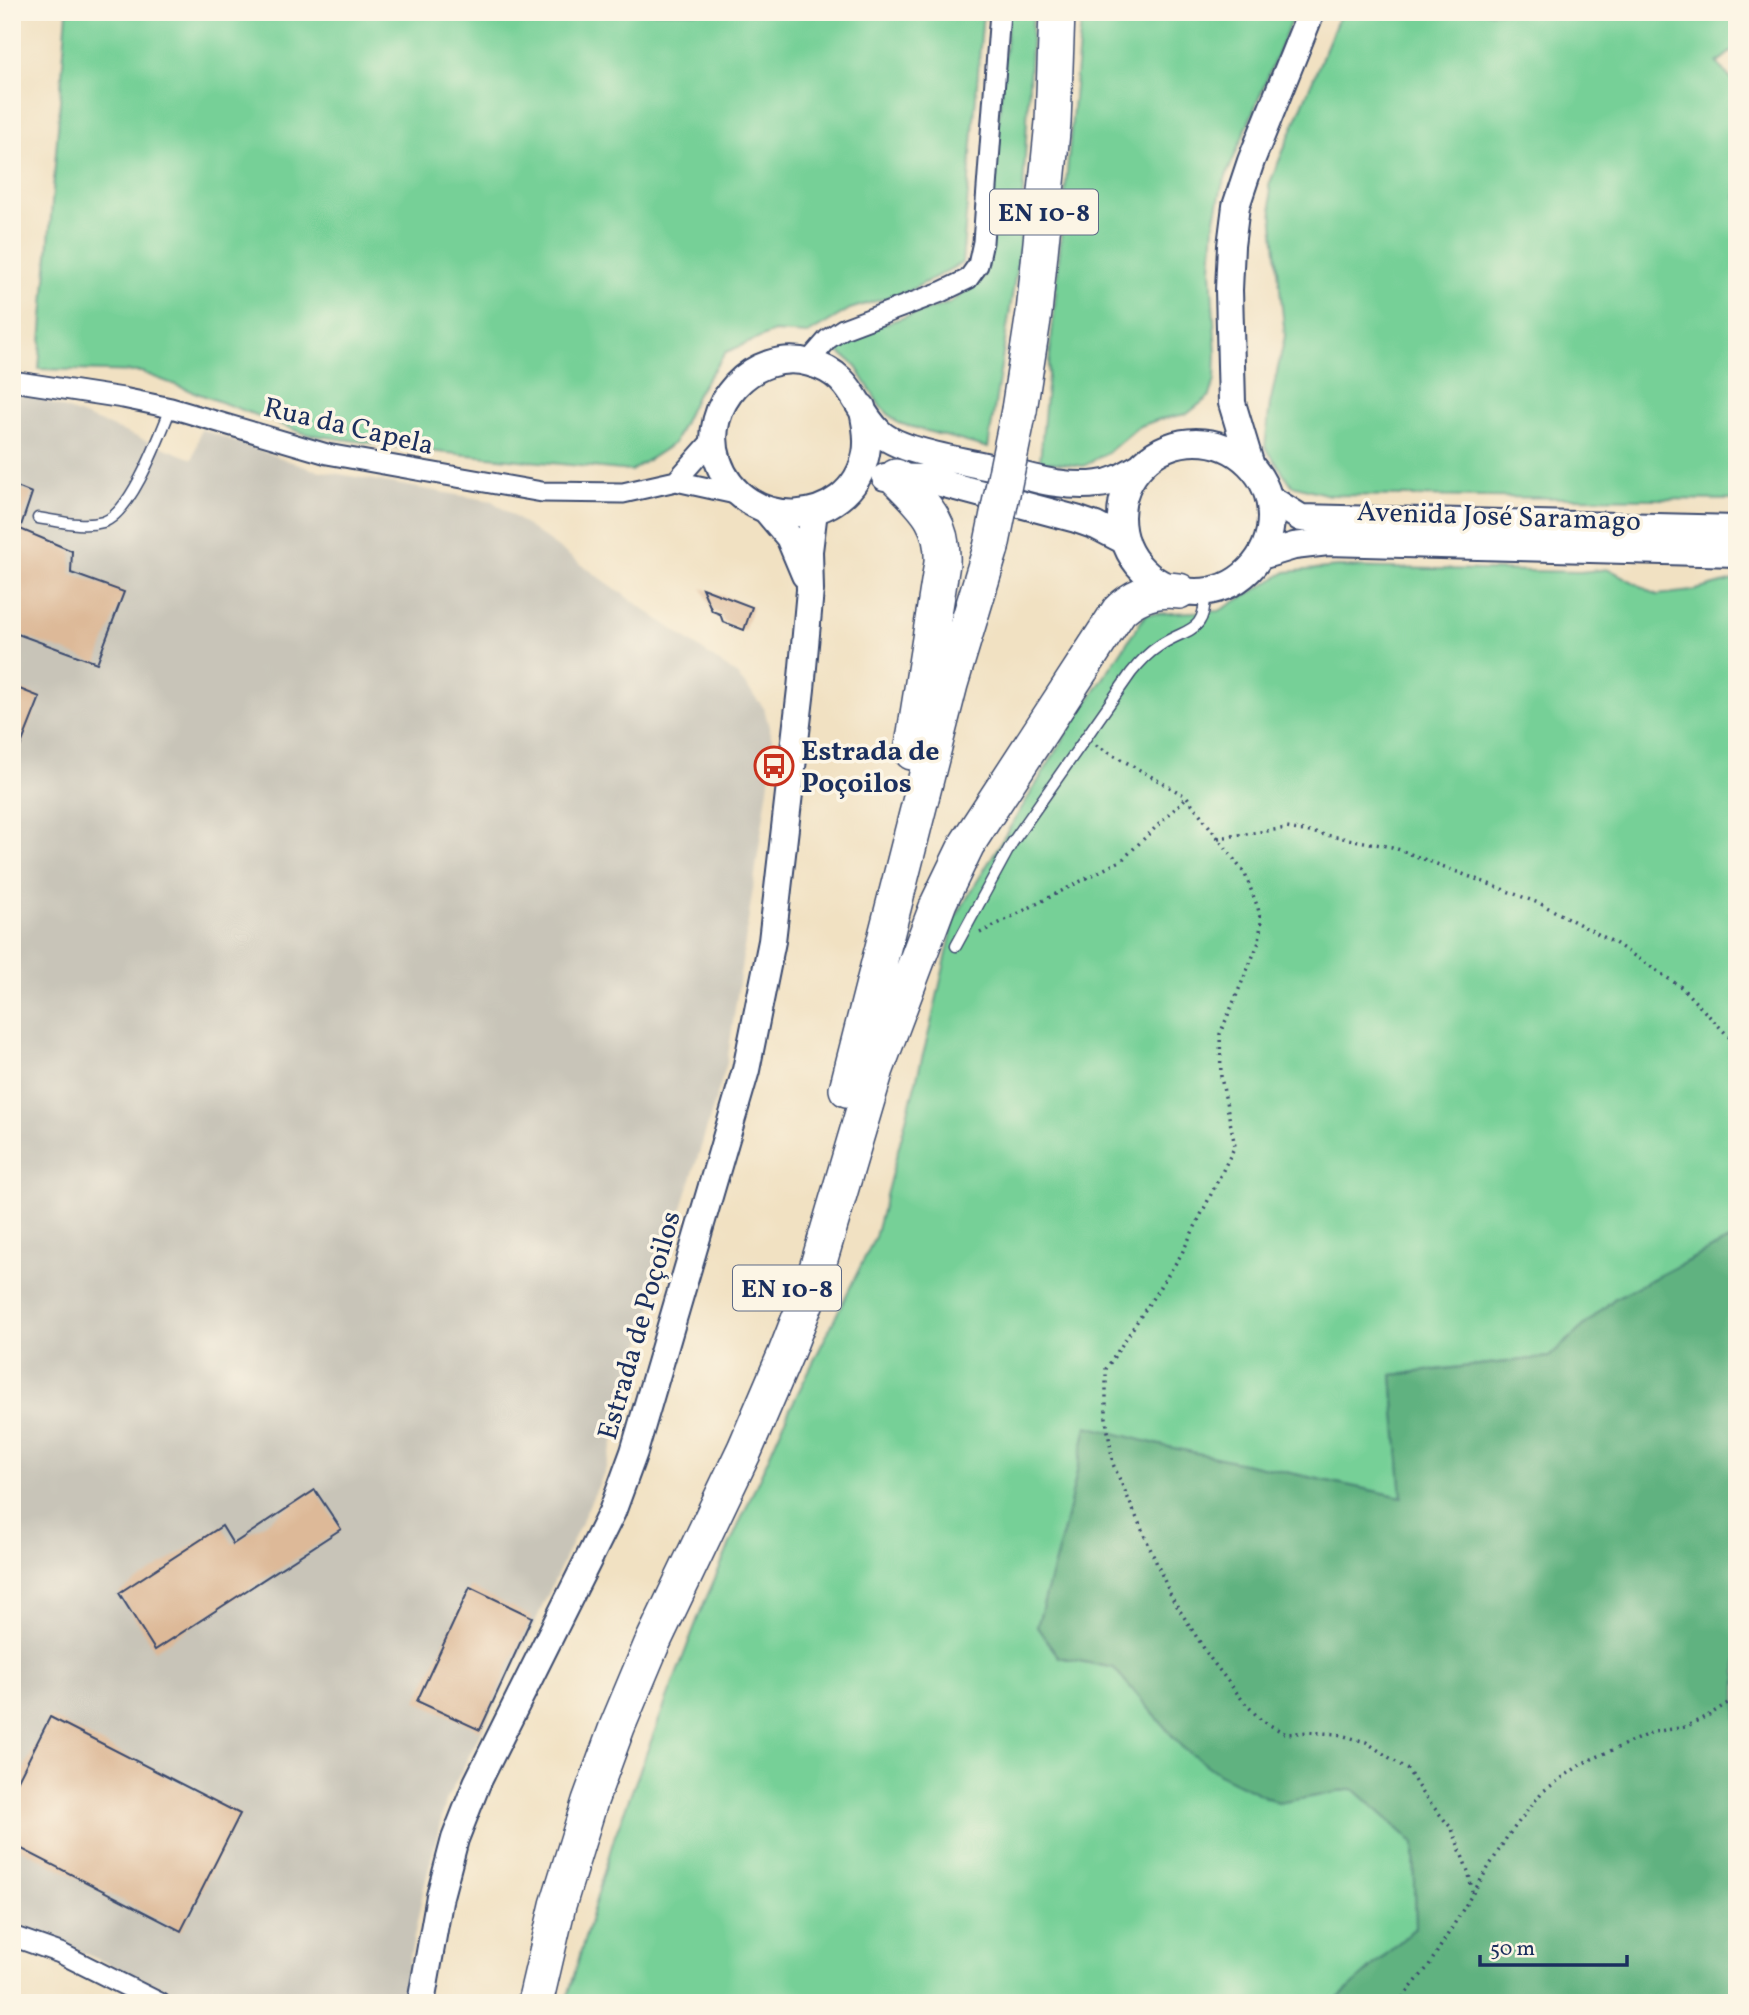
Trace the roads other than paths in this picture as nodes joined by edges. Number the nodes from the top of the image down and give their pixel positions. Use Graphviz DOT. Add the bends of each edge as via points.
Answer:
graph roads {
  1 [pos="1000,12"];
  2 [pos="1056,12"];
  3 [pos="1311,12"];
  4 [pos="808,362"];
  5 [pos="12,381"];
  6 [pos="1232,403"];
  7 [pos="862,407"];
  8 [pos="170,408"];
  9 [pos="714,438"];
  10 [pos="1189,442"];
  11 [pos="1141,466"];
  12 [pos="1251,466"];
  13 [pos="896,477"];
  14 [pos="857,478"];
  15 [pos="676,481"];
  16 [pos="740,495"];
  17 [pos="1269,498"];
  18 [pos="767,511"];
  19 [pos="814,511"];
  20 [pos="38,518"];
  21 [pos="1737,529"];
  22 [pos="1125,541"];
  23 [pos="1737,553"];
  24 [pos="1261,556"];
  25 [pos="810,590"];
  26 [pos="1192,592"];
  27 [pos="956,946"];
  28 [pos="865,1068"];
  29 [pos="12,1936"];
  30 [pos="160,2003"];
  31 [pos="421,2003"];
  32 [pos="515,2003"];
  33 [pos="535,2003"];
  1 -- 4 [label="street" via="978,265 968,279 950,288 843,329"];
  2 -- 28 [label="highway, EN 10-8, bridge" via="1053,122 1034,313 1018,410 961,704"];
  3 -- 6 [label="main road, Estrada de Poçoilos" via="1236,206 1229,289"];
  4 -- 7 [label="main road, Estrada de Poçoilos" via="831,371"];
  4 -- 9 [label="main road, Estrada de Poçoilos" via="762,365 742,377 717,415"];
  5 -- 8 [label="street, Rua da Capela"];
  6 -- 10 [label="main road, Estrada de Poçoilos"];
  6 -- 12 [label="main road, Estrada de Poçoilos"];
  7 -- 11 [label="main road, Estrada de Poçoilos" via="879,432 905,447 1052,482 1101,484"];
  7 -- 14 [label="main road, Estrada de Poçoilos" via="868,431 866,455"];
  8 -- 15 [label="street, Rua da Capela" via="327,454 542,492 623,493"];
  8 -- 20 [label="lane" via="125,505 104,522 78,525"];
  9 -- 15 [label="street"];
  9 -- 16 [label="main road, Estrada de Poçoilos" via="721,469"];
  10 -- 11 [label="main road, Estrada de Poçoilos" via="1158,452"];
  10 -- 12 [label="main road, Estrada de Poçoilos" via="1229,450"];
  11 -- 22 [label="main road, Estrada de Poçoilos" via="1122,501"];
  12 -- 17 [label="main road, Estrada de Poçoilos"];
  13 -- 14 [label="main road"];
  13 -- 22 [label="main road" via="922,478 1076,519"];
  13 -- 28 [label="highway" via="927,509 943,544"];
  14 -- 19 [label="main road, Estrada de Poçoilos" via="831,503"];
  15 -- 16 [label="street, Rua da Capela"];
  16 -- 18 [label="main road, Estrada de Poçoilos"];
  17 -- 21 [label="main road, Avenida José Saramago" via="1301,518"];
  17 -- 24 [label="main road, Estrada de Poçoilos" via="1270,528"];
  18 -- 19 [label="main road, Estrada de Poçoilos" via="791,515"];
  18 -- 25 [label="main road, Estrada de Poçoilos" via="789,537"];
  19 -- 25 [label="main road, Estrada de Poçoilos"];
  22 -- 26 [label="main road, Estrada de Poçoilos" via="1145,573 1166,587"];
  23 -- 24 [label="main road, Avenida José Saramago" via="1328,542"];
  24 -- 26 [label="main road" via="1231,584"];
  25 -- 31 [label="main road, Estrada de Poçoilos" via="772,941 746,1070 638,1440 612,1513 477,1783 455,1839"];
  26 -- 27 [label="lane" via="1205,611 1200,623 1159,645 1130,673 1012,843"];
  26 -- 28 [label="highway" via="1152,591 1119,611 967,844"];
  28 -- 32 [label="highway, EN 10-8" via="753,1378 594,1734 537,1906"];
  28 -- 33 [label="highway, EN 10-8" via="811,1289 745,1449 651,1646 608,1751 558,1905"];
  29 -- 30 [label="street" via="60,1953"];
}
